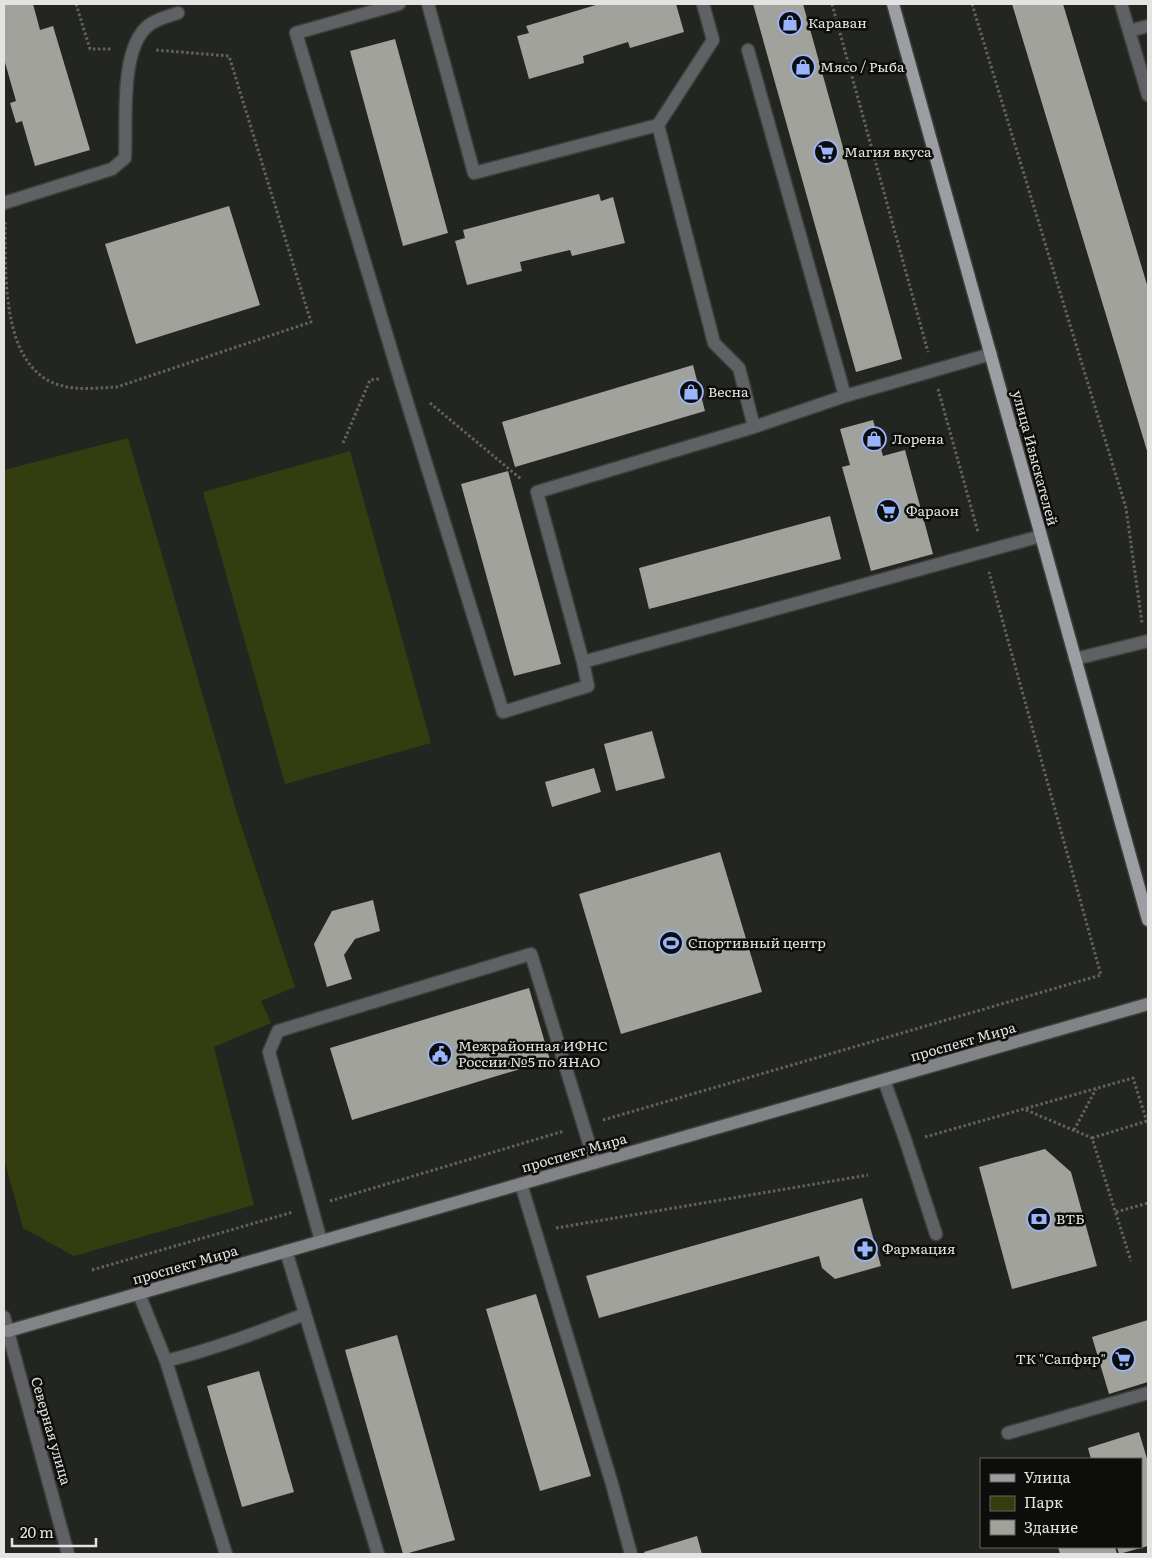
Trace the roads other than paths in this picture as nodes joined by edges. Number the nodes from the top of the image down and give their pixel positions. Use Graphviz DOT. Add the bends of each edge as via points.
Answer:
graph roads {
  1 [pos="399,4"];
  2 [pos="428,4"];
  3 [pos="703,4"];
  4 [pos="893,4"];
  5 [pos="1121,4"];
  6 [pos="178,13"];
  7 [pos="1148,26"];
  8 [pos="1129,31"];
  9 [pos="748,50"];
  10 [pos="1148,95"];
  11 [pos="658,125"];
  12 [pos="4,203"];
  13 [pos="991,354"];
  14 [pos="844,396"];
  15 [pos="754,427"];
  16 [pos="1041,536"];
  17 [pos="1146,641"];
  18 [pos="1076,659"];
  19 [pos="583,662"];
  20 [pos="1148,920"];
  21 [pos="1148,1004"];
  22 [pos="884,1080"];
  23 [pos="595,1163"];
  24 [pos="521,1184"];
  25 [pos="936,1234"];
  26 [pos="321,1242"];
  27 [pos="286,1252"];
  28 [pos="139,1294"];
  29 [pos="305,1314"];
  30 [pos="4,1317"];
  31 [pos="6,1332"];
  32 [pos="166,1361"];
  33 [pos="1148,1393"];
  34 [pos="1008,1433"];
  35 [pos="68,1554"];
  36 [pos="226,1554"];
  37 [pos="378,1554"];
  38 [pos="631,1554"];
  1 -- 19 [label="street" via="296,33 503,712 588,686"];
  2 -- 11 [label="street" via="474,173"];
  3 -- 11 [label="street" via="713,40"];
  4 -- 13 [label="main road, улица Изыскателей"];
  5 -- 8 [label="street"];
  6 -- 12 [label="street" via="150,24 138,36 132,49 125,100 125,158 112,169"];
  7 -- 8 [label="street"];
  8 -- 10 [label="street"];
  9 -- 14 [label="street"];
  11 -- 15 [label="street" via="714,343 739,368"];
  13 -- 14 [label="street"];
  13 -- 16 [label="main road, улица Изыскателей"];
  14 -- 15 [label="street"];
  15 -- 19 [label="street" via="537,492"];
  16 -- 18 [label="main road, улица Изыскателей"];
  16 -- 19 [label="street"];
  17 -- 18 [label="street"];
  18 -- 20 [label="main road, улица Изыскателей"];
  21 -- 22 [label="street, проспект Мира"];
  22 -- 23 [label="street, проспект Мира"];
  22 -- 25 [label="street"];
  23 -- 24 [label="street, проспект Мира"];
  23 -- 26 [label="street" via="530,954 278,1031 269,1052"];
  24 -- 26 [label="street, проспект Мира"];
  24 -- 38 [label="street"];
  26 -- 27 [label="street, проспект Мира"];
  27 -- 28 [label="street, проспект Мира"];
  27 -- 29 [label="street"];
  28 -- 31 [label="street, проспект Мира"];
  28 -- 32 [label="street"];
  29 -- 32 [label="street" via="205,1352"];
  29 -- 37 [label="street"];
  30 -- 31 [label="street, Северная улица"];
  31 -- 35 [label="street, Северная улица"];
  32 -- 36 [label="street"];
  33 -- 34 [label="street"];
}
